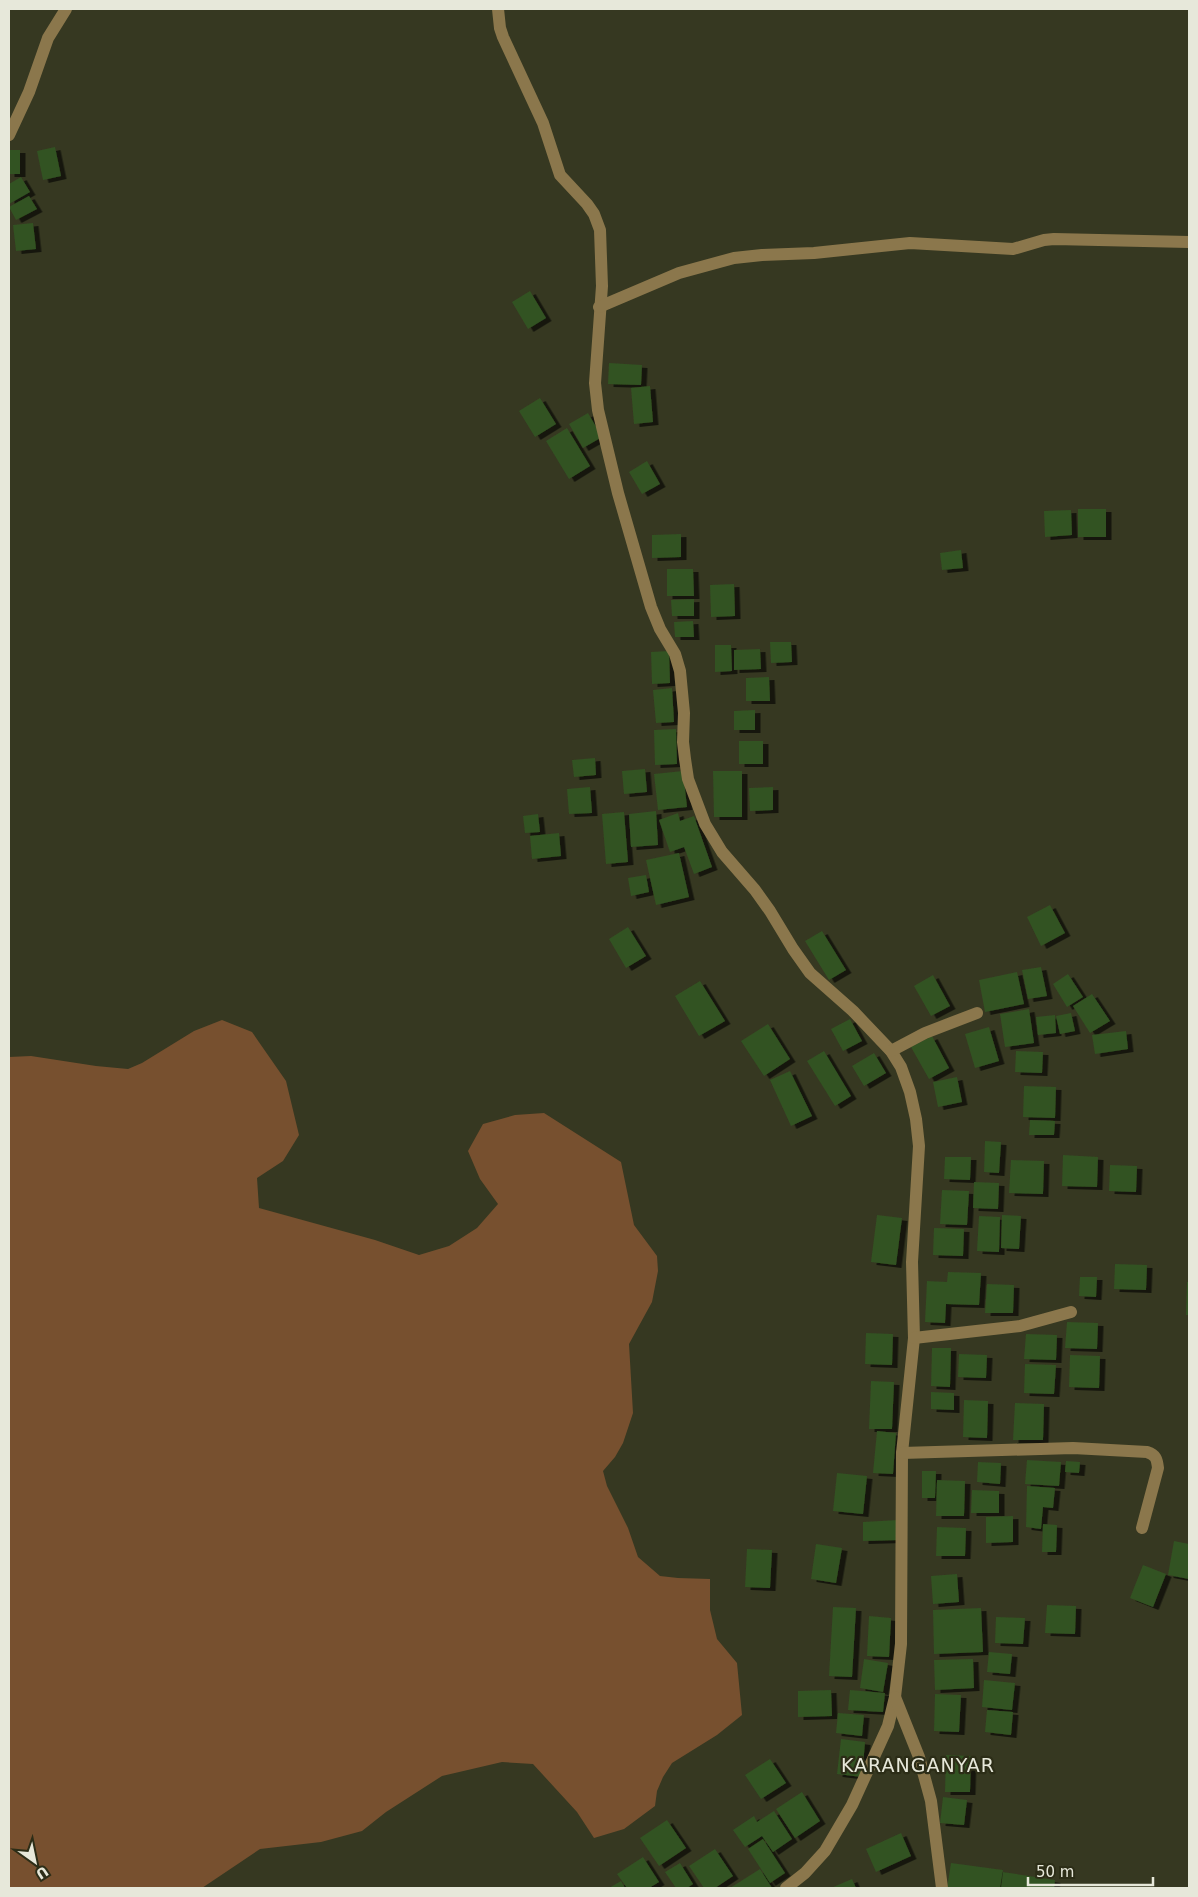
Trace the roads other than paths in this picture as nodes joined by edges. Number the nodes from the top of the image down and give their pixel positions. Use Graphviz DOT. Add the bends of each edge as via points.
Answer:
graph roads {
  1 [pos="66,9"];
  2 [pos="498,9"];
  3 [pos="9,135"];
  4 [pos="1189,242"];
  5 [pos="599,307"];
  6 [pos="977,1014"];
  7 [pos="891,1051"];
  8 [pos="1071,1312"];
  9 [pos="914,1338"];
  10 [pos="902,1453"];
  11 [pos="1142,1528"];
  12 [pos="895,1697"];
  13 [pos="786,1888"];
  14 [pos="942,1888"];
  1 -- 3 [label="street" via="48,38 29,92"];
  2 -- 5 [label="street" via="503,38 543,123 560,175 587,204 600,230 602,286"];
  4 -- 5 [label="street" via="1054,239 1013,249 910,244 814,254 750,255 712,262 679,273"];
  5 -- 7 [label="street" via="595,383 598,410 651,607 680,671 684,759 705,824 722,852 770,910 810,973"];
  6 -- 7 [label="street" via="925,1033"];
  7 -- 9 [label="street" via="910,1092 919,1146 912,1262"];
  8 -- 9 [label="street" via="1020,1326"];
  9 -- 10 [label="street"];
  10 -- 11 [label="street" via="1073,1448 1147,1452 1157,1459 1158,1468"];
  10 -- 12 [label="street" via="901,1644"];
  12 -- 13 [label="street" via="885,1734 852,1805 825,1851 805,1874"];
  12 -- 14 [label="street" via="919,1757 931,1801"];
}
